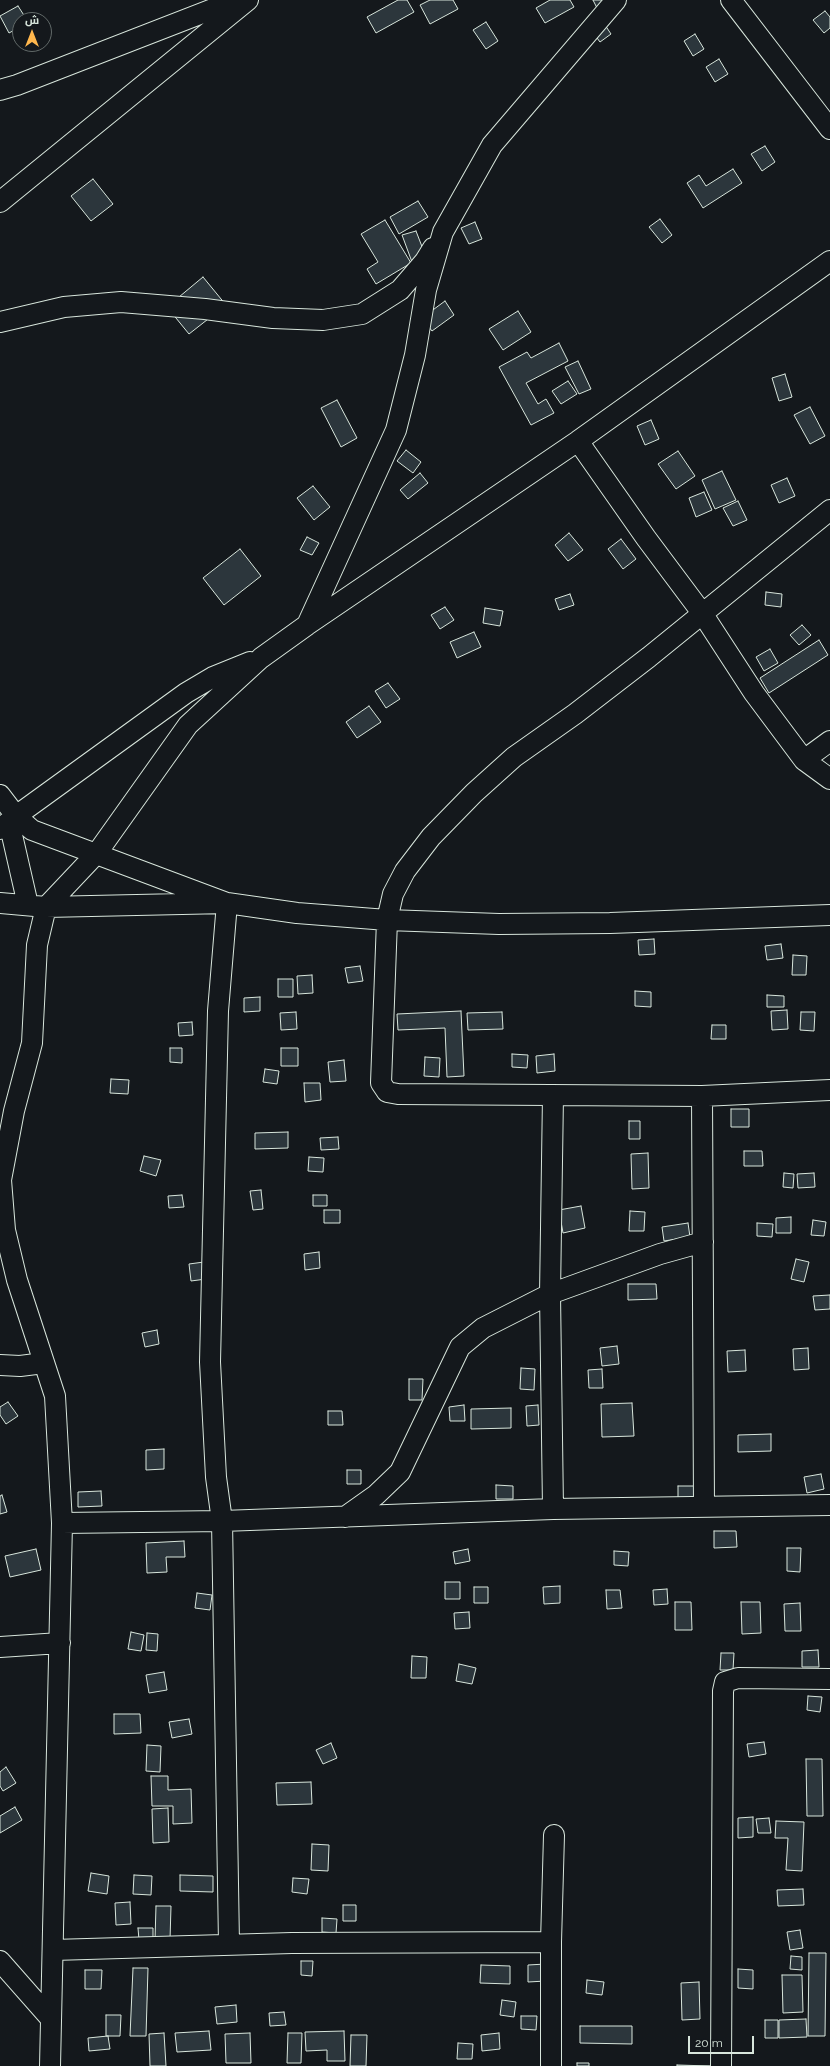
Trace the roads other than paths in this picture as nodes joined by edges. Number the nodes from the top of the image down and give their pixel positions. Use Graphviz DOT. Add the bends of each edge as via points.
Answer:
graph roads {
  1 [pos="236,0"];
  2 [pos="248,0"];
  3 [pos="616,0"];
  4 [pos="730,0"];
  5 [pos="0,90"];
  6 [pos="830,129"];
  7 [pos="0,202"];
  8 [pos="443,232"];
  9 [pos="830,261"];
  10 [pos="0,322"];
  11 [pos="578,441"];
  12 [pos="830,510"];
  13 [pos="702,613"];
  14 [pos="308,625"];
  15 [pos="262,658"];
  16 [pos="830,741"];
  17 [pos="804,760"];
  18 [pos="830,779"];
  19 [pos="0,795"];
  20 [pos="8,822"];
  21 [pos="97,853"];
  22 [pos="0,903"];
  23 [pos="227,903"];
  24 [pos="37,906"];
  25 [pos="830,915"];
  26 [pos="387,920"];
  27 [pos="830,1090"];
  28 [pos="553,1095"];
  29 [pos="702,1096"];
  30 [pos="703,1242"];
  31 [pos="550,1294"];
  32 [pos="44,1363"];
  33 [pos="0,1365"];
  34 [pos="830,1505"];
  35 [pos="704,1506"];
  36 [pos="553,1509"];
  37 [pos="345,1518"];
  38 [pos="222,1522"];
  39 [pos="62,1523"];
  40 [pos="60,1643"];
  41 [pos="0,1647"];
  42 [pos="830,1679"];
  43 [pos="554,1835"];
  44 [pos="551,1942"];
  45 [pos="228,1944"];
  46 [pos="53,1950"];
  47 [pos="0,1961"];
  48 [pos="51,2019"];
  49 [pos="50,2066"];
  50 [pos="551,2066"];
  51 [pos="721,2066"];
  1 -- 5 [label="street" via="17,86"];
  2 -- 7 [label="street"];
  3 -- 8 [label="street" via="492,145"];
  4 -- 6 [label="street"];
  8 -- 10 [label="street" via="425,261 400,290 362,314 323,320 273,318 121,302 64,307"];
  8 -- 14 [label="street" via="426,290 416,355 396,430"];
  9 -- 11 [label="street"];
  11 -- 13 [label="street"];
  11 -- 14 [label="street"];
  12 -- 13 [label="street"];
  13 -- 17 [label="street" via="754,693"];
  13 -- 26 [label="street" via="575,714 514,757 474,793 431,837 405,871 393,894"];
  14 -- 15 [label="street"];
  15 -- 20 [label="street" via="213,677 186,693"];
  15 -- 21 [label="street" via="188,725"];
  16 -- 17 [label="street"];
  17 -- 18 [label="street"];
  19 -- 20 [label="street"];
  20 -- 21 [label="street"];
  20 -- 24 [label="street"];
  21 -- 23 [label="street"];
  21 -- 24 [label="street"];
  22 -- 24 [label="street"];
  23 -- 24 [label="street"];
  23 -- 26 [label="street" via="297,913"];
  23 -- 38 [label="street" via="218,1011 210,1362 216,1476"];
  24 -- 32 [label="street" via="32,1043 14,1111 1,1180 5,1230 17,1280"];
  25 -- 26 [label="street" via="610,923 499,924"];
  26 -- 28 [label="street" via="381,1083 387,1092"];
  27 -- 29 [label="street"];
  28 -- 29 [label="street"];
  28 -- 31 [label="street"];
  29 -- 30 [label="street"];
  30 -- 31 [label="street" via="660,1254"];
  30 -- 35 [label="street"];
  31 -- 36 [label="street"];
  31 -- 37 [label="street" via="483,1328 460,1347 400,1472 376,1495"];
  32 -- 33 [label="street"];
  32 -- 39 [label="street" via="55,1396"];
  34 -- 35 [label="street"];
  35 -- 36 [label="street"];
  36 -- 37 [label="street"];
  37 -- 38 [label="street"];
  38 -- 39 [label="street"];
  38 -- 45 [label="street"];
  39 -- 40 [label="street"];
  40 -- 41 [label="street"];
  40 -- 46 [label="street"];
  42 -- 51 [label="street" via="738,1678 725,1682"];
  43 -- 44 [label="street"];
  44 -- 45 [label="street"];
  44 -- 50 [label="street"];
  45 -- 46 [label="street"];
  46 -- 48 [label="street"];
  47 -- 48 [label="street"];
  48 -- 49 [label="street"];
}
